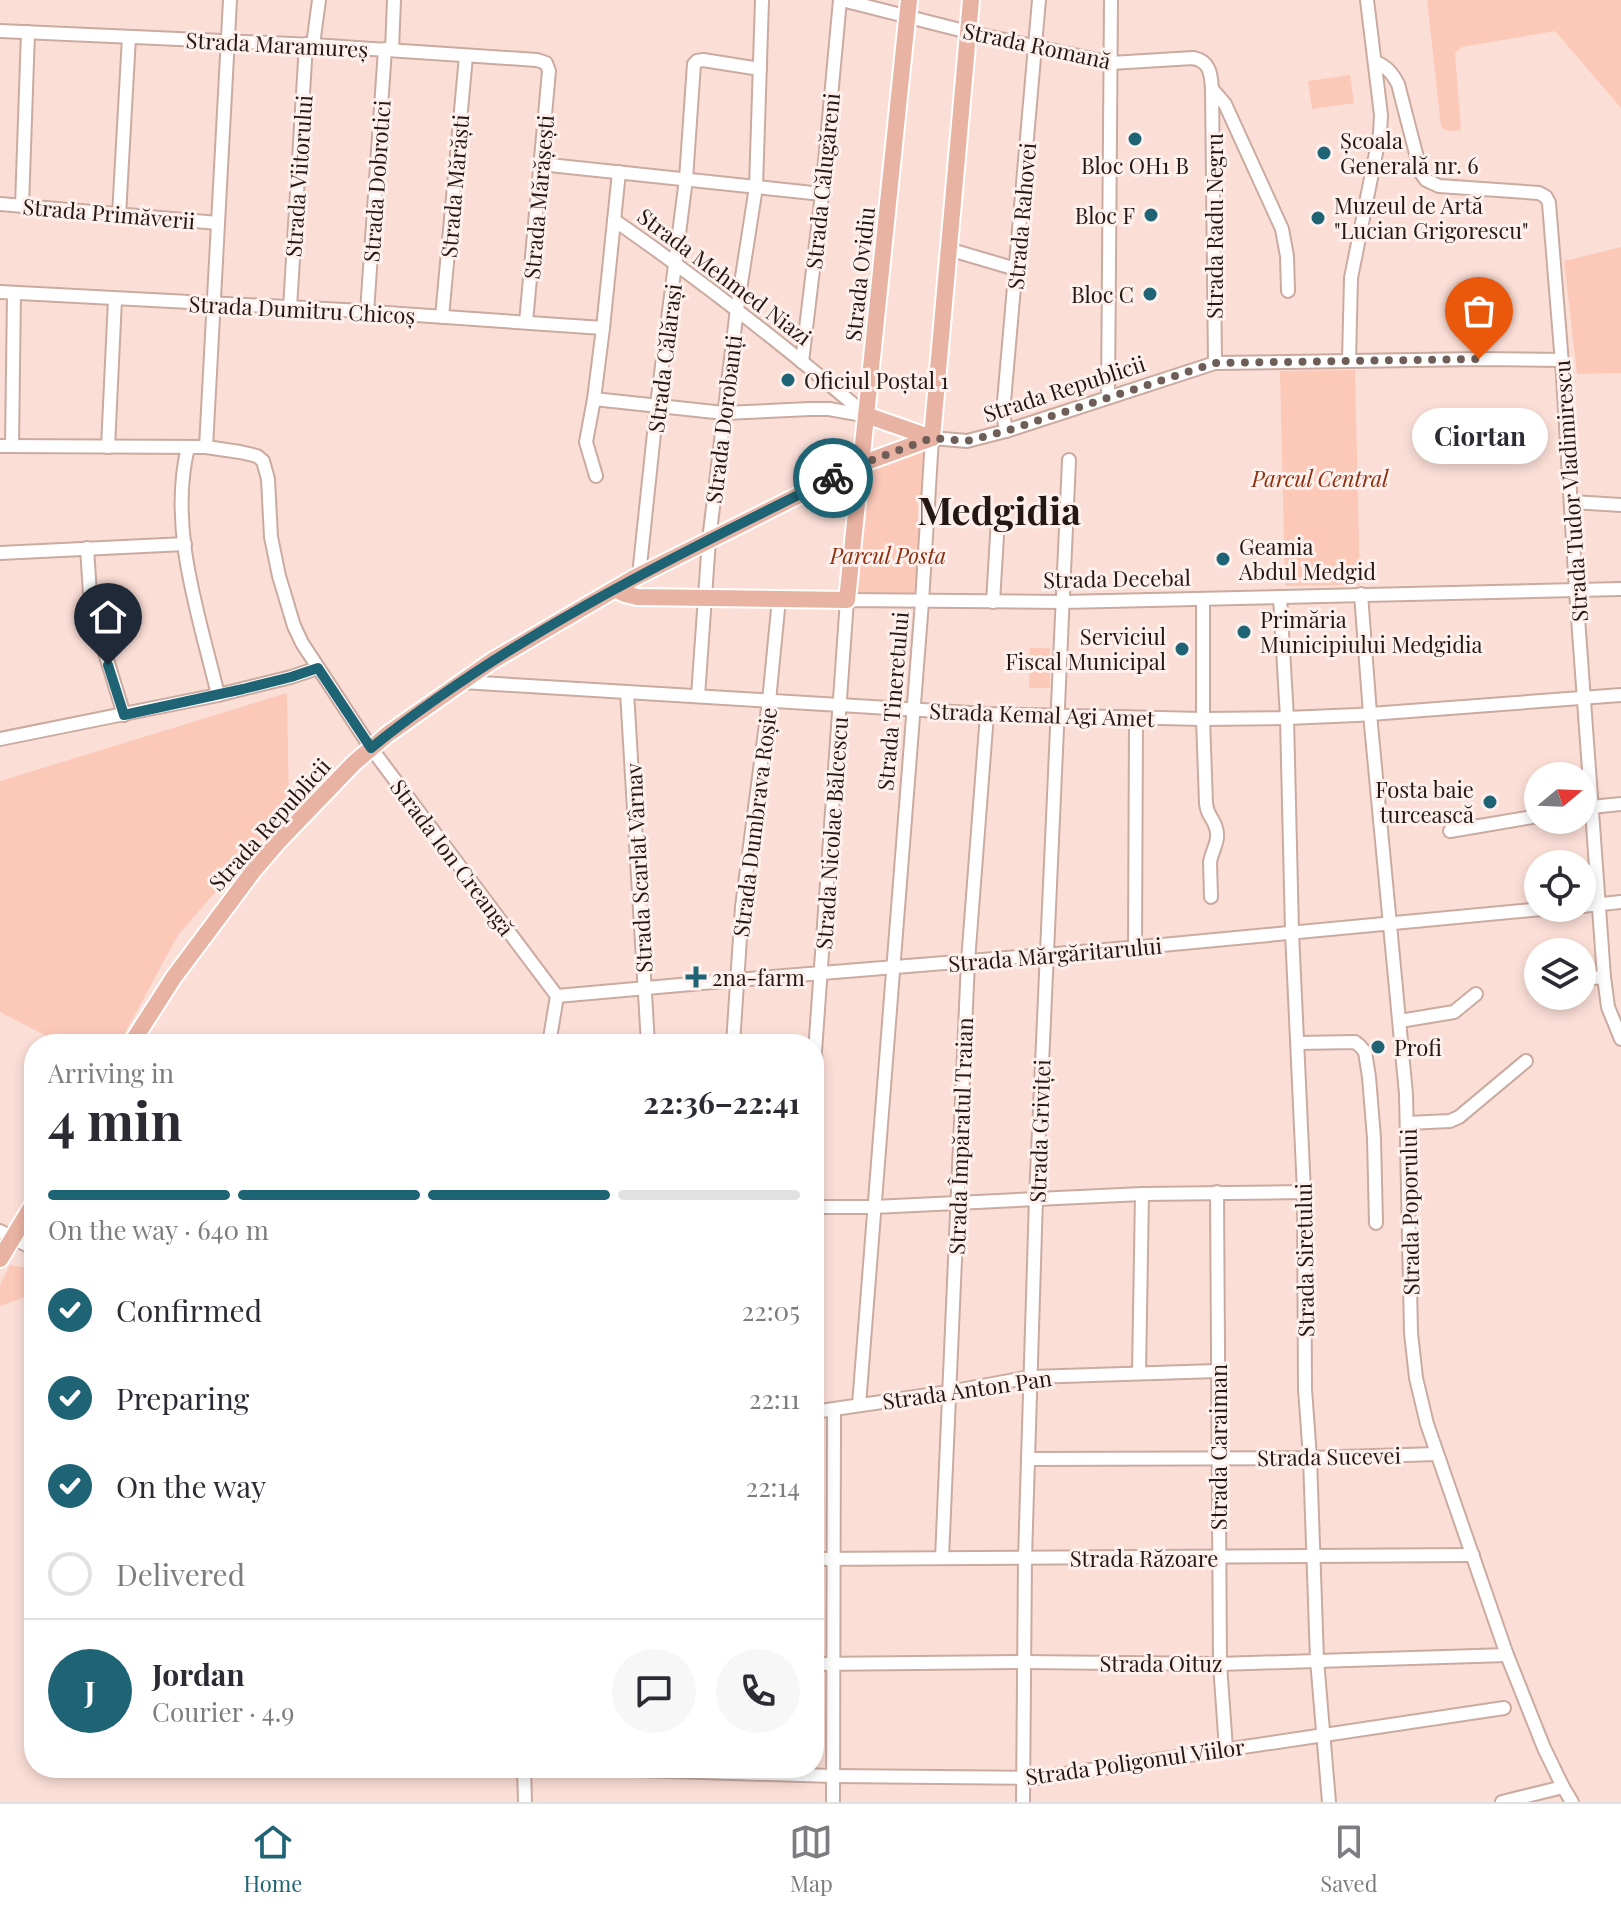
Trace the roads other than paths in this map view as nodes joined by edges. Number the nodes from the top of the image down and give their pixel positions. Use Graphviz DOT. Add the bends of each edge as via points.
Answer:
graph roads {
  1 [pos="230,0"];
  2 [pos="319,0"];
  3 [pos="394,0"];
  4 [pos="762,0"];
  5 [pos="841,0"];
  6 [pos="971,0"];
  7 [pos="1039,0"];
  8 [pos="1111,0"];
  9 [pos="1367,0"];
  10 [pos="908,8"];
  11 [pos="0,31"];
  12 [pos="28,32"];
  13 [pos="968,32"];
  14 [pos="129,37"];
  15 [pos="228,41"];
  16 [pos="309,44"];
  17 [pos="1035,48"];
  18 [pos="389,50"];
  19 [pos="466,56"];
  20 [pos="1376,62"];
  21 [pos="1111,63"];
  22 [pos="760,69"];
  23 [pos="549,71"];
  24 [pos="1212,89"];
  25 [pos="540,164"];
  26 [pos="619,172"];
  27 [pos="686,179"];
  28 [pos="756,187"];
  29 [pos="822,194"];
  30 [pos="0,204"];
  31 [pos="22,206"];
  32 [pos="119,215"];
  33 [pos="614,220"];
  34 [pos="218,223"];
  35 [pos="948,249"];
  36 [pos="675,262"];
  37 [pos="1016,269"];
  38 [pos="1288,291"];
  39 [pos="0,292"];
  40 [pos="14,293"];
  41 [pos="115,299"];
  42 [pos="214,304"];
  43 [pos="290,308"];
  44 [pos="737,309"];
  45 [pos="367,312"];
  46 [pos="442,317"];
  47 [pos="526,322"];
  48 [pos="603,328"];
  49 [pos="1561,360"];
  50 [pos="1349,361"];
  51 [pos="802,362"];
  52 [pos="1215,363"];
  53 [pos="869,393"];
  54 [pos="1108,397"];
  55 [pos="594,399"];
  56 [pos="847,399"];
  57 [pos="657,405"];
  58 [pos="724,413"];
  59 [pos="866,415"];
  60 [pos="1006,431"];
  61 [pos="932,438"];
  62 [pos="6,446"];
  63 [pos="108,447"];
  64 [pos="188,447"];
  65 [pos="206,447"];
  66 [pos="1069,460"];
  67 [pos="861,464"];
  68 [pos="596,476"];
  69 [pos="1572,502"];
  70 [pos="1621,505"];
  71 [pos="998,519"];
  72 [pos="709,540"];
  73 [pos="185,544"];
  74 [pos="87,548"];
  75 [pos="0,553"];
  76 [pos="639,575"];
  77 [pos="615,589"];
  78 [pos="1621,589"];
  79 [pos="1576,590"];
  80 [pos="1361,594"];
  81 [pos="1280,597"];
  82 [pos="705,598"];
  83 [pos="779,599"];
  84 [pos="1203,599"];
  85 [pos="847,600"];
  86 [pos="922,602"];
  87 [pos="993,602"];
  88 [pos="1063,602"];
  89 [pos="318,668"];
  90 [pos="463,682"];
  91 [pos="627,692"];
  92 [pos="218,695"];
  93 [pos="1621,695"];
  94 [pos="698,696"];
  95 [pos="1584,698"];
  96 [pos="769,701"];
  97 [pos="840,705"];
  98 [pos="913,710"];
  99 [pos="987,714"];
  100 [pos="1370,714"];
  101 [pos="124,715"];
  102 [pos="1058,717"];
  103 [pos="1136,718"];
  104 [pos="1287,718"];
  105 [pos="1203,719"];
  106 [pos="0,739"];
  107 [pos="371,748"];
  108 [pos="1586,762"];
  109 [pos="1621,804"];
  110 [pos="1596,806"];
  111 [pos="1524,818"];
  112 [pos="1450,831"];
  113 [pos="1590,834"];
  114 [pos="1211,897"];
  115 [pos="1621,902"];
  116 [pos="1598,904"];
  117 [pos="1524,911"];
  118 [pos="1391,922"];
  119 [pos="1292,932"];
  120 [pos="1135,948"];
  121 [pos="1046,955"];
  122 [pos="968,961"];
  123 [pos="893,967"];
  124 [pos="821,973"];
  125 [pos="1604,977"];
  126 [pos="1596,978"];
  127 [pos="736,980"];
  128 [pos="645,988"];
  129 [pos="1476,994"];
  130 [pos="557,996"];
  131 [pos="1400,1021"];
  132 [pos="137,1034"];
  133 [pos="551,1034"];
  134 [pos="647,1034"];
  135 [pos="733,1034"];
  136 [pos="816,1034"];
  137 [pos="1621,1039"];
  138 [pos="1298,1043"];
  139 [pos="1526,1061"];
  140 [pos="1407,1123"];
  141 [pos="1217,1192"];
  142 [pos="1304,1192"];
  143 [pos="1142,1194"];
  144 [pos="1036,1198"];
  145 [pos="958,1203"];
  146 [pos="824,1207"];
  147 [pos="874,1207"];
  148 [pos="24,1214"];
  149 [pos="1376,1223"];
  150 [pos="6,1234"];
  151 [pos="24,1244"];
  152 [pos="0,1259"];
  153 [pos="1217,1371"];
  154 [pos="1139,1373"];
  155 [pos="1031,1377"];
  156 [pos="949,1392"];
  157 [pos="859,1405"];
  158 [pos="834,1409"];
  159 [pos="824,1410"];
  160 [pos="1437,1454"];
  161 [pos="1218,1458"];
  162 [pos="1310,1458"];
  163 [pos="1028,1459"];
  164 [pos="1473,1555"];
  165 [pos="1314,1557"];
  166 [pos="942,1558"];
  167 [pos="1025,1558"];
  168 [pos="1219,1558"];
  169 [pos="824,1559"];
  170 [pos="834,1559"];
  171 [pos="1507,1655"];
  172 [pos="1317,1660"];
  173 [pos="1023,1662"];
  174 [pos="834,1663"];
  175 [pos="824,1664"];
  176 [pos="1220,1664"];
  177 [pos="1504,1708"];
  178 [pos="1323,1734"];
  179 [pos="1226,1749"];
  180 [pos="824,1776"];
  181 [pos="833,1776"];
  182 [pos="524,1778"];
  183 [pos="1023,1778"];
  184 [pos="1563,1787"];
  185 [pos="525,1802"];
  186 [pos="833,1802"];
  187 [pos="1023,1802"];
  188 [pos="1329,1802"];
  189 [pos="1502,1802"];
  190 [pos="1572,1802"];
  1 -- 15 [label="street"];
  2 -- 16 [label="street, Strada Viitorului"];
  3 -- 18 [label="street, Strada Dobrotici"];
  4 -- 22 [label="street, Strada Dorobanți"];
  5 -- 10 [label="street, Strada Romană"];
  5 -- 29 [label="street, Strada Călugăreni"];
  6 -- 13 [label="main road, Strada Tineretului"];
  7 -- 17 [label="street, Strada Rahovei"];
  8 -- 21 [label="street"];
  9 -- 20 [label="street"];
  10 -- 13 [label="street, Strada Romană"];
  10 -- 53 [label="main road, Strada Ovidiu"];
  11 -- 12 [label="street, Strada Maramureș"];
  12 -- 14 [label="street, Strada Maramureș"];
  12 -- 31 [label="street"];
  13 -- 17 [label="street, Strada Romană"];
  13 -- 35 [label="main road, Strada Tineretului"];
  14 -- 15 [label="street, Strada Maramureș"];
  14 -- 32 [label="street"];
  15 -- 16 [label="street, Strada Maramureș"];
  15 -- 34 [label="street"];
  16 -- 18 [label="street, Strada Maramureș"];
  16 -- 43 [label="street, Strada Viitorului"];
  17 -- 21 [label="street, Strada Romană"];
  17 -- 37 [label="street, Strada Rahovei"];
  18 -- 19 [label="street, Strada Maramureș"];
  18 -- 45 [label="street, Strada Dobrotici"];
  19 -- 23 [label="street, Strada Maramureș" via="542,61"];
  19 -- 46 [label="street, Strada Mărăști"];
  20 -- 49 [label="street, Strada Tudor Vladimirescu" via="1386,66 1398,84 1426,180 1439,186 1546,197"];
  20 -- 50 [label="street" via="1380,124 1351,278"];
  21 -- 24 [label="street, Strada Romană" via="1193,58 1207,64"];
  21 -- 54 [label="street"];
  22 -- 27 [label="street, Strada Călărași" via="703,60 694,64"];
  22 -- 28 [label="street, Strada Dorobanți"];
  23 -- 25 [label="street, Strada Mărășești"];
  24 -- 38 [label="street" via="1225,104 1277,214"];
  24 -- 52 [label="street, Strada Radu Negru"];
  25 -- 26 [label="street"];
  25 -- 47 [label="street, Strada Mărășești"];
  26 -- 27 [label="street"];
  26 -- 33 [label="street"];
  27 -- 28 [label="street"];
  27 -- 36 [label="street, Strada Călărași"];
  28 -- 29 [label="street"];
  28 -- 44 [label="street, Strada Dorobanți"];
  29 -- 51 [label="street, Strada Călugăreni"];
  30 -- 31 [label="street, Strada Primăverii"];
  31 -- 32 [label="street, Strada Primăverii"];
  32 -- 34 [label="street, Strada Primăverii"];
  33 -- 36 [label="street, Strada Mehmed Niazi"];
  33 -- 48 [label="street"];
  34 -- 42 [label="street"];
  35 -- 37 [label="street"];
  35 -- 61 [label="main road, Strada Tineretului"];
  36 -- 44 [label="street, Strada Mehmed Niazi"];
  36 -- 57 [label="street, Strada Călărași"];
  37 -- 60 [label="street, Strada Rahovei" via="1003,413"];
  39 -- 40 [label="street, Strada Dumitru Chicoș"];
  40 -- 41 [label="street, Strada Dumitru Chicoș"];
  40 -- 62 [label="street"];
  41 -- 42 [label="street, Strada Dumitru Chicoș"];
  41 -- 63 [label="street"];
  42 -- 43 [label="street, Strada Dumitru Chicoș"];
  42 -- 65 [label="street"];
  43 -- 45 [label="street, Strada Dumitru Chicoș"];
  44 -- 51 [label="street, Strada Mehmed Niazi"];
  44 -- 58 [label="street, Strada Dorobanți"];
  45 -- 46 [label="street, Strada Dumitru Chicoș"];
  46 -- 47 [label="street, Strada Dumitru Chicoș"];
  47 -- 48 [label="street, Strada Dumitru Chicoș"];
  48 -- 55 [label="street"];
  49 -- 50 [label="street, Strada Republicii"];
  49 -- 69 [label="street, Strada Tudor Vladimirescu"];
  50 -- 52 [label="street, Strada Republicii"];
  51 -- 56 [label="street, Strada Mehmed Niazi"];
  52 -- 54 [label="street, Strada Republicii"];
  53 -- 56 [label="street"];
  53 -- 59 [label="main road, Strada Ovidiu"];
  54 -- 60 [label="street, Strada Republicii"];
  55 -- 57 [label="street"];
  55 -- 68 [label="street" via="586,442"];
  56 -- 59 [label="street, Strada Mehmed Niazi"];
  57 -- 58 [label="street"];
  57 -- 76 [label="street, Strada Călărași"];
  58 -- 59 [label="street" via="820,409"];
  58 -- 72 [label="street, Strada Dorobanți"];
  59 -- 61 [label="main road, Strada Mehmed Niazi"];
  59 -- 67 [label="main road, Strada Ovidiu"];
  60 -- 61 [label="street, Strada Republicii" via="967,441"];
  61 -- 67 [label="main road, Strada Republicii"];
  61 -- 86 [label="street, Strada Tineretului"];
  62 -- 63 [label="street"];
  63 -- 64 [label="street"];
  64 -- 65 [label="street"];
  64 -- 73 [label="street" via="180,500"];
  65 -- 89 [label="street, Strada Ion Creangă" via="263,461 279,576 294,626"];
  66 -- 88 [label="street, Strada Griviței"];
  67 -- 72 [label="main road, Strada Republicii"];
  67 -- 85 [label="main road, Strada Ovidiu"];
  69 -- 70 [label="street"];
  69 -- 79 [label="street, Strada Tudor Vladimirescu"];
  71 -- 87 [label="street"];
  72 -- 76 [label="main road, Strada Republicii"];
  72 -- 82 [label="street, Strada Dorobanți"];
  73 -- 74 [label="street"];
  73 -- 92 [label="street"];
  74 -- 75 [label="street"];
  74 -- 101 [label="street" via="90,594"];
  76 -- 77 [label="main road, Strada Republicii"];
  77 -- 82 [label="main road, Strada Decebal" via="637,597"];
  77 -- 90 [label="main road, Strada Republicii"];
  78 -- 79 [label="street, Strada Decebal"];
  79 -- 80 [label="street, Strada Decebal"];
  79 -- 95 [label="street, Strada Tudor Vladimirescu"];
  80 -- 81 [label="street, Strada Decebal"];
  80 -- 100 [label="street, Strada Poporului"];
  81 -- 84 [label="street, Strada Decebal"];
  81 -- 104 [label="street, Strada Siretului"];
  82 -- 83 [label="main road, Strada Decebal"];
  82 -- 94 [label="street, Strada Dorobanți"];
  83 -- 85 [label="main road, Strada Decebal"];
  83 -- 96 [label="street, Strada Dumbrava Roșie"];
  84 -- 88 [label="street, Strada Decebal"];
  84 -- 105 [label="street"];
  85 -- 86 [label="street, Strada Decebal"];
  85 -- 97 [label="street, Strada Nicolae Bălcescu"];
  86 -- 87 [label="street, Strada Decebal"];
  86 -- 98 [label="street, Strada Tineretului"];
  87 -- 88 [label="street, Strada Decebal"];
  88 -- 102 [label="street, Strada Griviței"];
  89 -- 92 [label="street"];
  89 -- 107 [label="street, Strada Ion Creangă"];
  90 -- 91 [label="street, Strada Kemal Agi Amet"];
  90 -- 107 [label="main road, Strada Republicii"];
  91 -- 94 [label="street, Strada Kemal Agi Amet"];
  91 -- 128 [label="street, Strada Scarlat Vârnav"];
  92 -- 101 [label="street"];
  93 -- 95 [label="street, Strada Kemal Agi Amet"];
  94 -- 96 [label="street, Strada Kemal Agi Amet"];
  95 -- 100 [label="street, Strada Kemal Agi Amet"];
  95 -- 108 [label="street, Strada Tudor Vladimirescu"];
  96 -- 97 [label="street, Strada Kemal Agi Amet"];
  96 -- 127 [label="street, Strada Dumbrava Roșie"];
  97 -- 98 [label="street, Strada Kemal Agi Amet"];
  97 -- 124 [label="street, Strada Nicolae Bălcescu"];
  98 -- 99 [label="street, Strada Kemal Agi Amet"];
  98 -- 123 [label="street, Strada Tineretului"];
  99 -- 102 [label="street, Strada Kemal Agi Amet"];
  99 -- 122 [label="street, Strada Împăratul Traian"];
  100 -- 104 [label="street, Strada Kemal Agi Amet"];
  100 -- 118 [label="street, Strada Poporului"];
  101 -- 106 [label="street"];
  102 -- 103 [label="street, Strada Kemal Agi Amet"];
  102 -- 121 [label="street, Strada Griviței"];
  103 -- 105 [label="street, Strada Kemal Agi Amet"];
  103 -- 120 [label="street"];
  104 -- 105 [label="street, Strada Kemal Agi Amet"];
  104 -- 119 [label="street, Strada Siretului"];
  105 -- 114 [label="street" via="1206,809 1217,831 1210,862"];
  107 -- 130 [label="street, Strada Ion Creangă"];
  107 -- 132 [label="main road, Strada Republicii" via="254,870"];
  109 -- 110 [label="street"];
  111 -- 112 [label="street"];
  113 -- 116 [label="street, Strada Tudor Vladimirescu"];
  115 -- 116 [label="street"];
  116 -- 125 [label="street, Strada Tudor Vladimirescu"];
  117 -- 118 [label="street, Strada Mărgăritarului"];
  118 -- 119 [label="street, Strada Mărgăritarului"];
  118 -- 131 [label="street, Strada Poporului"];
  119 -- 120 [label="street, Strada Mărgăritarului"];
  119 -- 138 [label="street, Strada Siretului"];
  120 -- 121 [label="street, Strada Mărgăritarului"];
  121 -- 122 [label="street, Strada Mărgăritarului"];
  121 -- 144 [label="street, Strada Griviței"];
  122 -- 123 [label="street, Strada Mărgăritarului"];
  122 -- 145 [label="street, Strada Împăratul Traian"];
  123 -- 124 [label="street, Strada Mărgăritarului"];
  123 -- 147 [label="street, Strada Tineretului"];
  124 -- 127 [label="street, Strada Mărgăritarului"];
  124 -- 136 [label="street, Strada Nicolae Bălcescu"];
  125 -- 126 [label="street"];
  125 -- 137 [label="street, Strada Tudor Vladimirescu" via="1608,1007"];
  127 -- 128 [label="street, Strada Mărgăritarului"];
  127 -- 135 [label="street, Strada Dumbrava Roșie"];
  128 -- 130 [label="street, Strada Mărgăritarului"];
  128 -- 134 [label="street, Strada Scarlat Vârnav"];
  129 -- 131 [label="street" via="1454,1012"];
  130 -- 133 [label="street"];
  131 -- 140 [label="street, Strada Poporului"];
  138 -- 142 [label="street, Strada Siretului"];
  138 -- 149 [label="street" via="1355,1042 1365,1052"];
  139 -- 140 [label="street" via="1459,1117"];
  140 -- 160 [label="street, Strada Poporului" via="1412,1352"];
  141 -- 142 [label="street"];
  141 -- 143 [label="street"];
  141 -- 153 [label="street, Strada Caraiman"];
  142 -- 162 [label="street, Strada Siretului"];
  143 -- 144 [label="street"];
  143 -- 154 [label="street"];
  144 -- 145 [label="street"];
  144 -- 155 [label="street, Strada Griviței"];
  145 -- 147 [label="street"];
  145 -- 156 [label="street, Strada Împăratul Traian"];
  146 -- 147 [label="street"];
  147 -- 157 [label="street, Strada Tineretului"];
  148 -- 150 [label="main road"];
  150 -- 151 [label="street"];
  150 -- 152 [label="main road"];
  153 -- 154 [label="street, Strada Anton Pan"];
  153 -- 161 [label="street, Strada Caraiman"];
  154 -- 155 [label="street, Strada Anton Pan"];
  155 -- 156 [label="street, Strada Anton Pan"];
  155 -- 163 [label="street, Strada Griviței"];
  156 -- 157 [label="street, Strada Anton Pan"];
  156 -- 166 [label="street, Strada Împăratul Traian"];
  157 -- 158 [label="street, Strada Anton Pan"];
  158 -- 159 [label="street, Strada Anton Pan"];
  158 -- 170 [label="street"];
  160 -- 162 [label="street, Strada Sucevei"];
  160 -- 164 [label="street, Strada Poporului"];
  161 -- 162 [label="street, Strada Sucevei"];
  161 -- 163 [label="street, Strada Sucevei"];
  161 -- 168 [label="street, Strada Caraiman"];
  162 -- 165 [label="street, Strada Siretului"];
  163 -- 167 [label="street, Strada Griviței"];
  164 -- 165 [label="street, Strada Răzoare"];
  164 -- 171 [label="street, Strada Poporului"];
  165 -- 168 [label="street, Strada Răzoare"];
  165 -- 172 [label="street, Strada Siretului"];
  166 -- 167 [label="street, Strada Răzoare"];
  166 -- 170 [label="street, Strada Răzoare"];
  167 -- 168 [label="street, Strada Răzoare"];
  167 -- 173 [label="street, Strada Griviței"];
  168 -- 176 [label="street, Strada Caraiman"];
  169 -- 170 [label="street, Strada Răzoare"];
  170 -- 174 [label="street"];
  171 -- 172 [label="street, Strada Oituz"];
  171 -- 184 [label="street, Strada Poporului"];
  172 -- 176 [label="street, Strada Oituz"];
  172 -- 178 [label="street, Strada Siretului"];
  173 -- 174 [label="street, Strada Oituz"];
  173 -- 176 [label="street, Strada Oituz"];
  173 -- 183 [label="street, Strada Griviței"];
  174 -- 175 [label="street, Strada Oituz"];
  174 -- 181 [label="street"];
  176 -- 179 [label="street, Strada Caraiman"];
  177 -- 178 [label="street, Strada Poligonul Viilor"];
  178 -- 179 [label="street, Strada Poligonul Viilor"];
  178 -- 188 [label="street, Strada Siretului"];
  179 -- 183 [label="street, Strada Poligonul Viilor"];
  180 -- 181 [label="street, Strada Poligonul Viilor"];
  181 -- 183 [label="street, Strada Poligonul Viilor"];
  181 -- 186 [label="street"];
  182 -- 185 [label="street"];
  183 -- 187 [label="street, Strada Griviței"];
  184 -- 189 [label="street"];
  184 -- 190 [label="street, Strada Poporului"];
}
